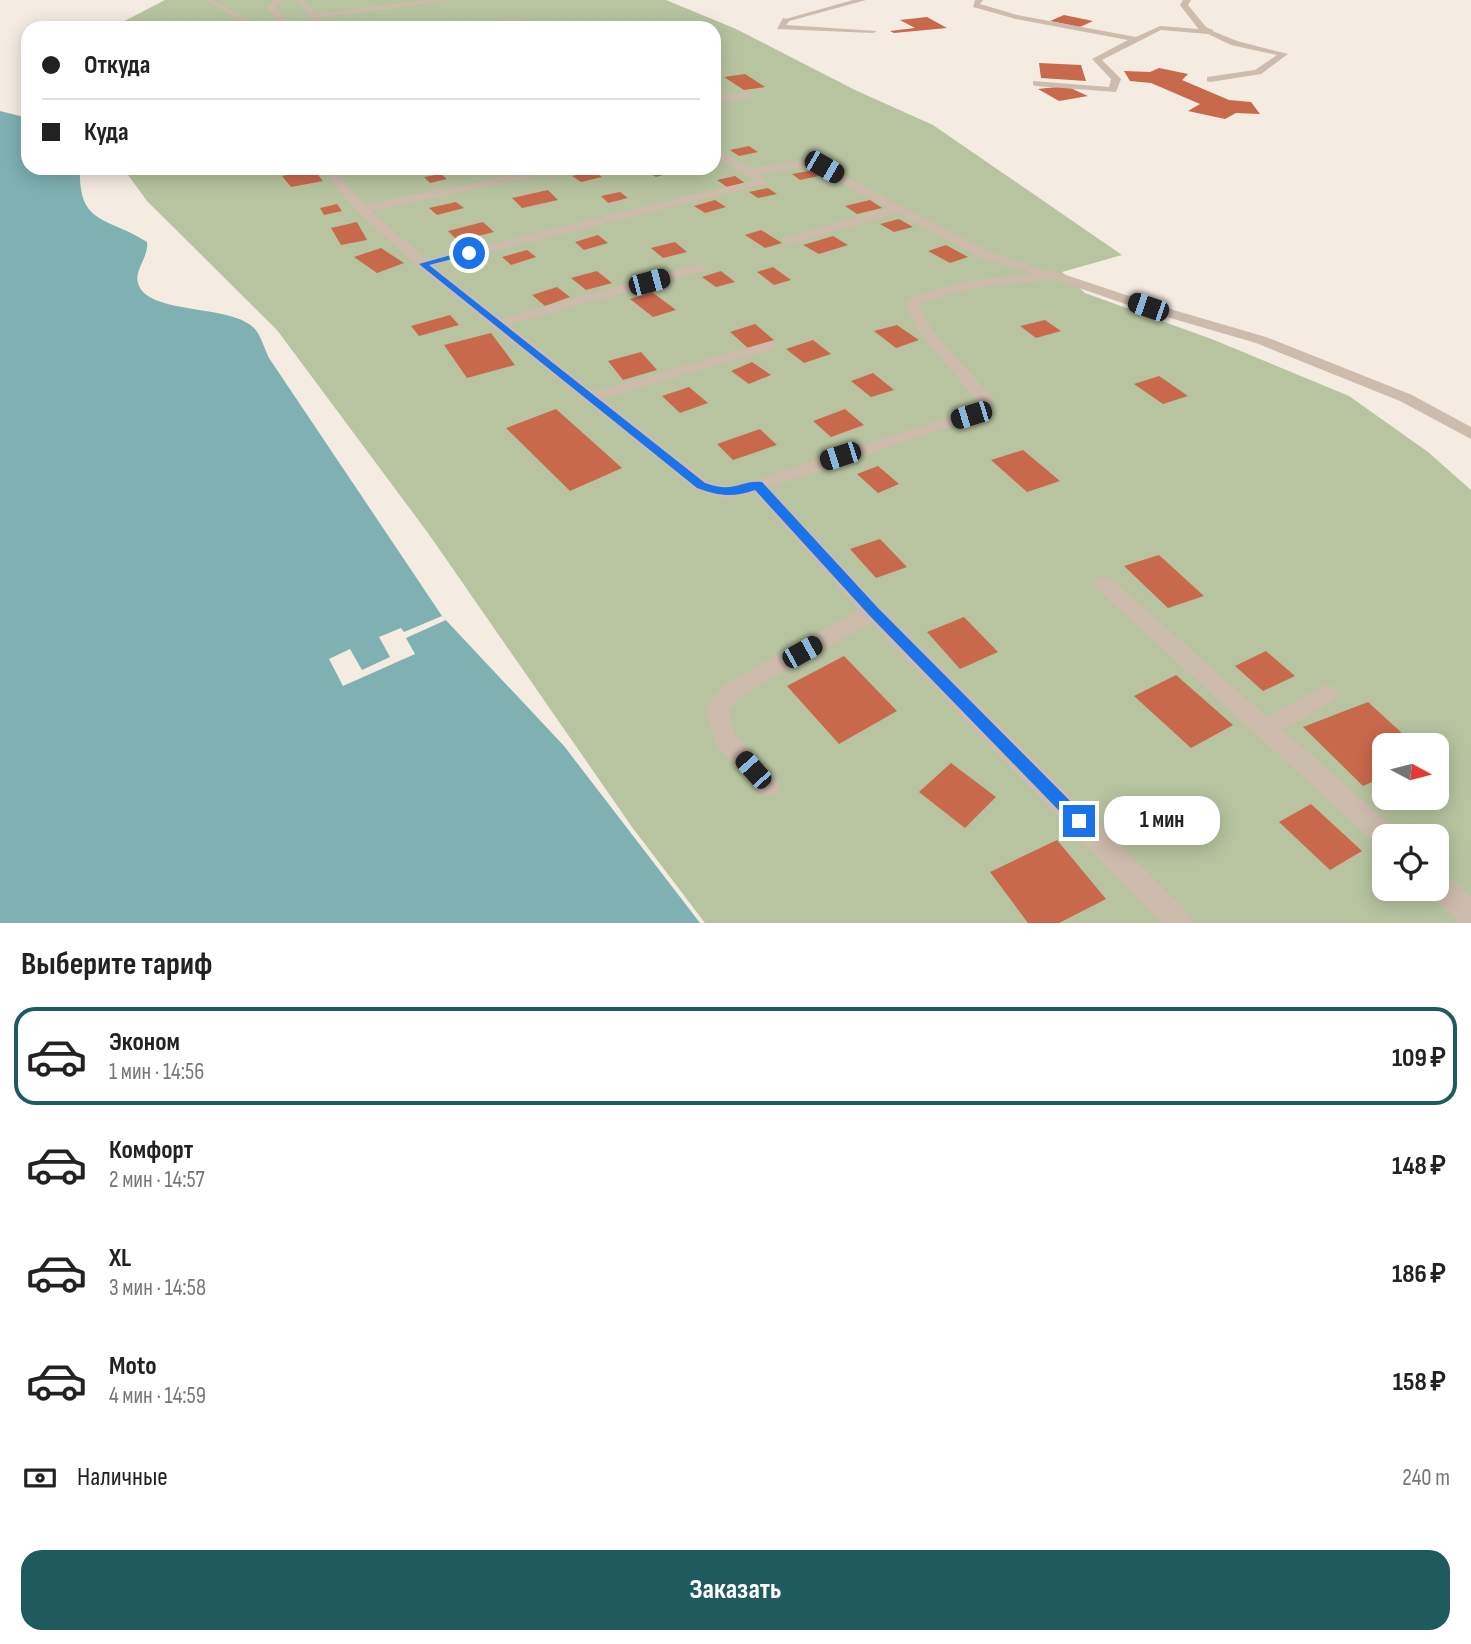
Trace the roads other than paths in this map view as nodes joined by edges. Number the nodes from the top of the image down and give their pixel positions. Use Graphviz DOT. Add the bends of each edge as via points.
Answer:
graph roads {
  1 [pos="209,0"];
  2 [pos="279,0"];
  3 [pos="295,0"];
  4 [pos="446,0"];
  5 [pos="862,0"];
  6 [pos="979,0"];
  7 [pos="1187,0"];
  8 [pos="315,16"];
  9 [pos="518,20"];
  10 [pos="247,21"];
  11 [pos="284,21"];
  12 [pos="319,21"];
  13 [pos="512,21"];
  14 [pos="873,31"];
  15 [pos="1210,32"];
  16 [pos="1135,39"];
  17 [pos="1210,79"];
  18 [pos="1036,83"];
  19 [pos="748,95"];
  20 [pos="721,100"];
  21 [pos="721,155"];
  22 [pos="748,172"];
  23 [pos="332,175"];
  24 [pos="531,175"];
  25 [pos="362,209"];
  26 [pos="898,209"];
  27 [pos="787,241"];
  28 [pos="423,264"];
  29 [pos="699,268"];
  30 [pos="1054,275"];
  31 [pos="500,323"];
  32 [pos="771,345"];
  33 [pos="588,398"];
  34 [pos="1471,434"];
  35 [pos="757,485"];
  36 [pos="1104,584"];
  37 [pos="873,612"];
  38 [pos="1326,694"];
  39 [pos="1267,728"];
  40 [pos="768,786"];
  41 [pos="1372,824"];
  42 [pos="1449,894"];
  43 [pos="1471,915"];
  44 [pos="1180,923"];
  1 -- 10 [label="street"];
  2 -- 11 [label="street" via="270,6"];
  3 -- 8 [label="street"];
  4 -- 8 [label="street"];
  5 -- 14 [label="street" via="786,20 780,27"];
  6 -- 16 [label="street" via="976,5 1016,18"];
  7 -- 15 [label="street" via="1184,5"];
  8 -- 12 [label="street"];
  9 -- 13 [label="street"];
  15 -- 16 [label="street" via="1160,28"];
  15 -- 17 [label="street" via="1234,43 1284,54 1258,72"];
  16 -- 18 [label="street" via="1096,59 1116,79 1113,90"];
  19 -- 20 [label="street"];
  21 -- 22 [label="street"];
  22 -- 26 [label="street" via="810,162"];
  22 -- 28 [label="street" via="761,182"];
  23 -- 25 [label="street"];
  24 -- 25 [label="street"];
  25 -- 28 [label="street"];
  26 -- 27 [label="street"];
  26 -- 30 [label="street" via="987,256"];
  28 -- 31 [label="street"];
  29 -- 31 [label="street"];
  30 -- 34 [label="street" via="1261,340 1406,398"];
  30 -- 35 [label="street" via="968,285 918,299 912,306 916,320 977,385 987,403 971,415"];
  31 -- 33 [label="street"];
  32 -- 33 [label="street"];
  33 -- 35 [label="street" via="701,485 737,492"];
  35 -- 37 [label="street"];
  36 -- 39 [label="street"];
  37 -- 40 [label="street" via="730,692 717,709 723,736"];
  37 -- 44 [label="street"];
  38 -- 39 [label="street"];
  39 -- 41 [label="street"];
  42 -- 43 [label="street"];
}
